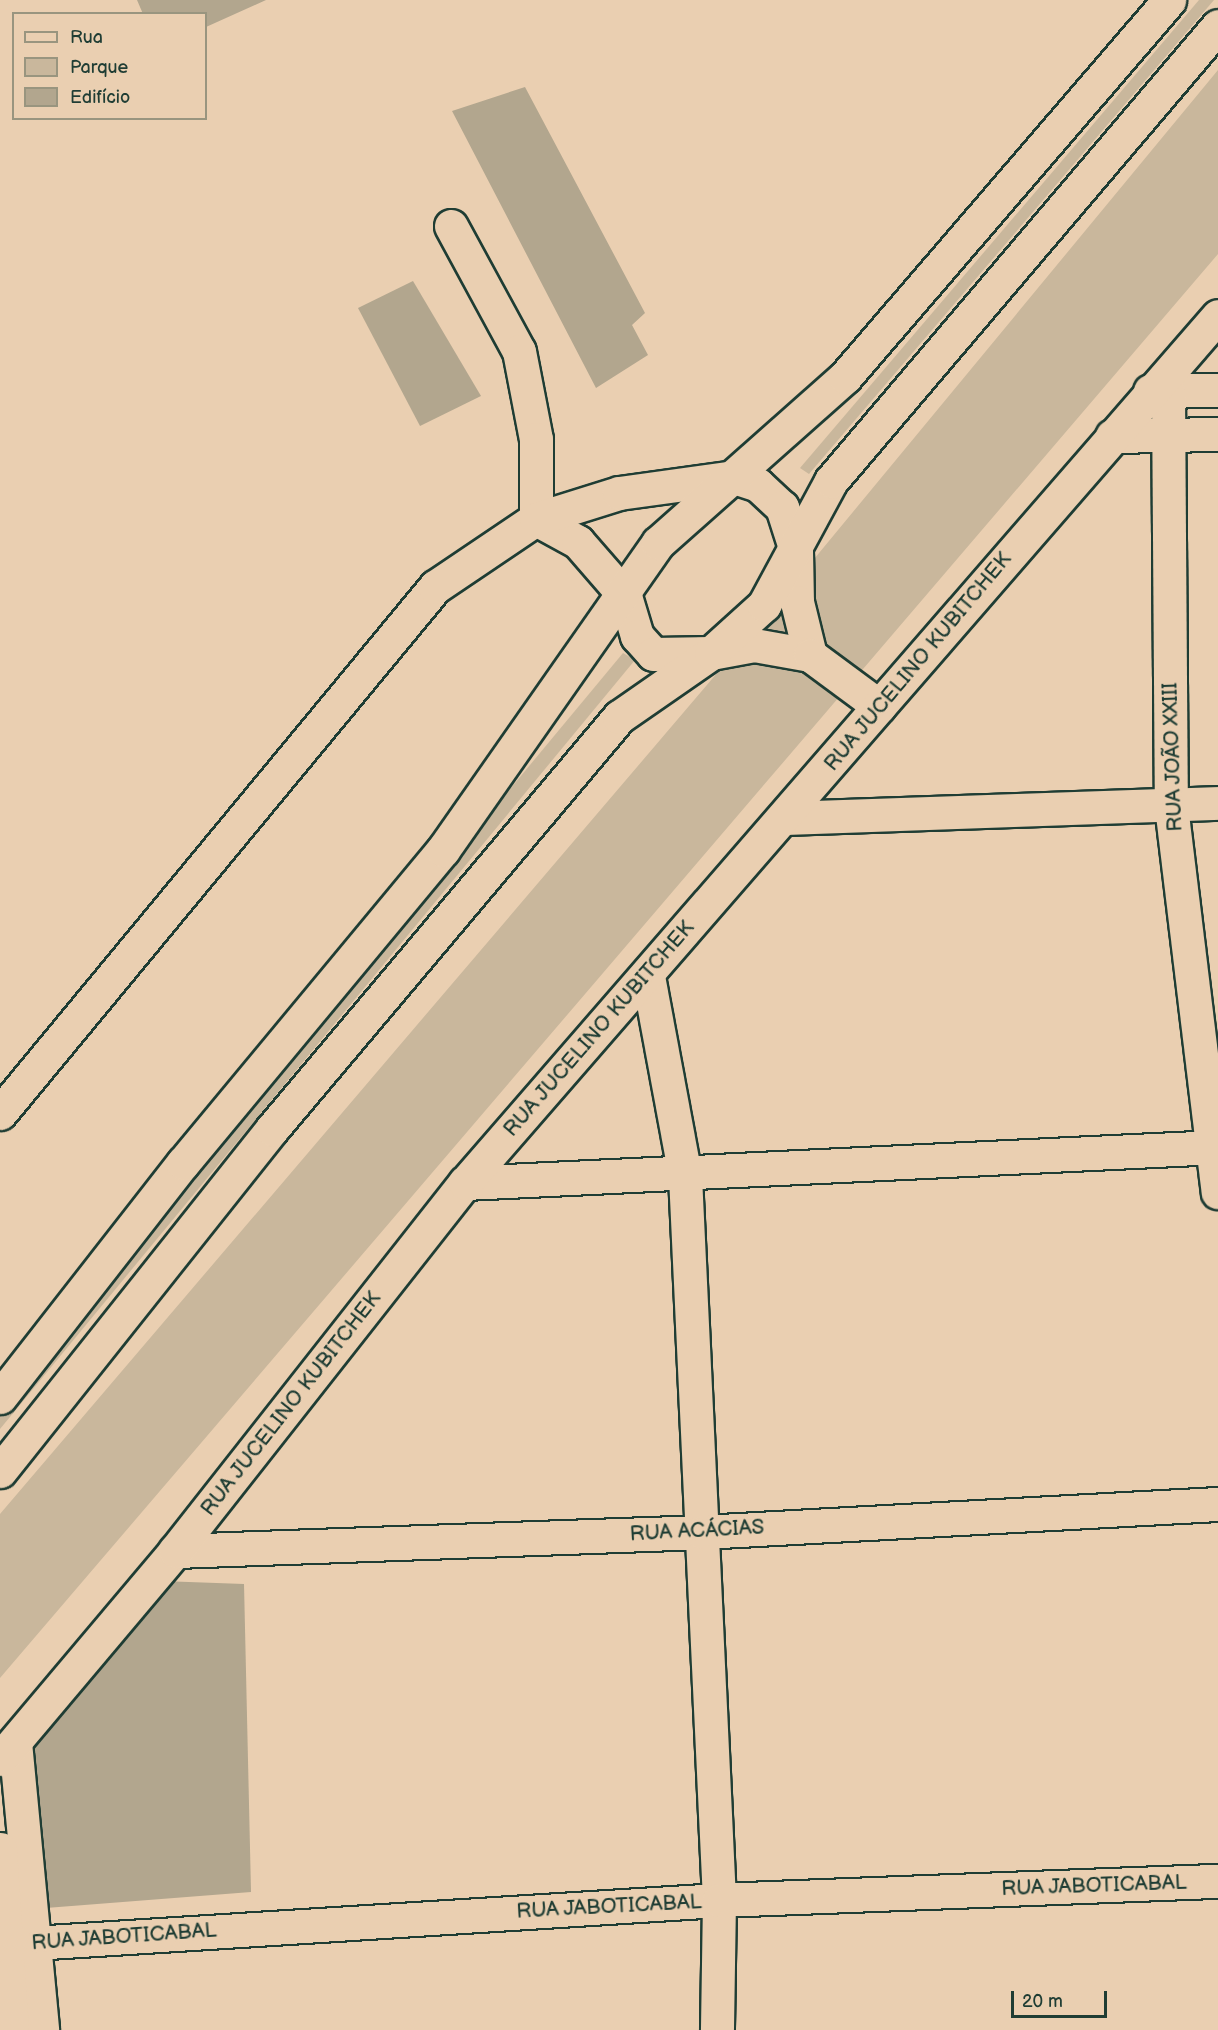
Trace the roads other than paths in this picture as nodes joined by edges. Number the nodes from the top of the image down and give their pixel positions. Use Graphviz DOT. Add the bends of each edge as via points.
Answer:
graph roads {
  1 [pos="1169,0"];
  2 [pos="1218,26"];
  3 [pos="451,226"];
  4 [pos="1218,316"];
  5 [pos="1218,390"];
  6 [pos="1159,391"];
  7 [pos="1218,434"];
  8 [pos="1112,436"];
  9 [pos="1169,436"];
  10 [pos="734,477"];
  11 [pos="536,519"];
  12 [pos="796,551"];
  13 [pos="625,596"];
  14 [pos="711,653"];
  15 [pos="810,655"];
  16 [pos="879,706"];
  17 [pos="1218,803"];
  18 [pos="1171,806"];
  19 [pos="786,818"];
  20 [pos="648,976"];
  21 [pos="0,1113"];
  22 [pos="1217,1147"];
  23 [pos="685,1176"];
  24 [pos="465,1183"];
  25 [pos="1218,1192"];
  26 [pos="0,1397"];
  27 [pos="0,1471"];
  28 [pos="1218,1504"];
  29 [pos="702,1532"];
  30 [pos="175,1551"];
  31 [pos="7,1750"];
  32 [pos="0,1848"];
  33 [pos="1218,1881"];
  34 [pos="719,1900"];
  35 [pos="15,1944"];
  36 [pos="12,2030"];
  37 [pos="42,2030"];
  38 [pos="717,2030"];
  1 -- 10 [label="street" via="845,377"];
  2 -- 12 [label="street" via="831,481"];
  3 -- 11 [label="street" via="519,351 537,439"];
  4 -- 6 [label="street, RUA JUCELINO KUBITCHEK"];
  5 -- 6 [label="street"];
  6 -- 8 [label="street, RUA JUCELINO KUBITCHEK"];
  6 -- 9 [label="street, RUA JOÃO XXIII"];
  7 -- 9 [label="street"];
  8 -- 9 [label="street"];
  8 -- 16 [label="street, RUA JUCELINO KUBITCHEK"];
  9 -- 18 [label="street, RUA JOÃO XXIII"];
  10 -- 11 [label="street" via="619,493"];
  10 -- 12 [label="street" via="758,485 782,507"];
  10 -- 13 [label="street" via="658,543"];
  11 -- 13 [label="street" via="578,542"];
  11 -- 21 [label="street" via="435,587 413,611"];
  12 -- 14 [label="street" via="764,605"];
  12 -- 15 [label="street" via="797,602"];
  13 -- 14 [label="street" via="637,636 653,654"];
  13 -- 26 [label="street" via="443,850 183,1163"];
  14 -- 15 [label="street" via="754,645"];
  14 -- 27 [label="street" via="619,717 272,1129"];
  15 -- 16 [label="street"];
  16 -- 19 [label="street, RUA JUCELINO KUBITCHEK"];
  17 -- 18 [label="street"];
  18 -- 19 [label="street"];
  18 -- 22 [label="street, RUA JOÃO XXIII"];
  19 -- 20 [label="street, RUA JUCELINO KUBITCHEK"];
  20 -- 23 [label="street"];
  20 -- 24 [label="street, RUA JUCELINO KUBITCHEK"];
  22 -- 23 [label="street"];
  22 -- 25 [label="street, RUA JOÃO XXIII"];
  23 -- 24 [label="street"];
  23 -- 29 [label="street"];
  24 -- 30 [label="street, RUA JUCELINO KUBITCHEK"];
  28 -- 29 [label="street, RUA ACÁCIAS"];
  29 -- 30 [label="street, RUA ACÁCIAS"];
  29 -- 34 [label="street"];
  30 -- 31 [label="street, RUA JUCELINO KUBITCHEK"];
  31 -- 35 [label="street"];
  32 -- 35 [label="street"];
  33 -- 34 [label="street, RUA JABOTICABAL"];
  34 -- 35 [label="street, RUA JABOTICABAL"];
  34 -- 38 [label="street"];
  35 -- 36 [label="street"];
  35 -- 37 [label="street"];
}
